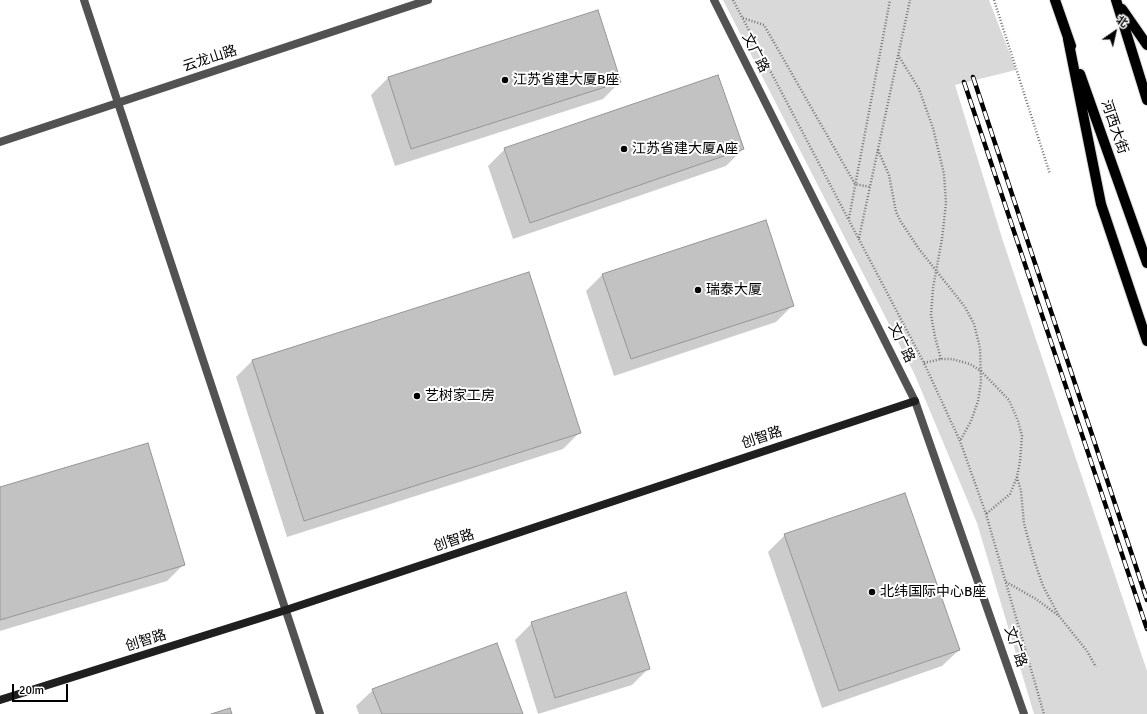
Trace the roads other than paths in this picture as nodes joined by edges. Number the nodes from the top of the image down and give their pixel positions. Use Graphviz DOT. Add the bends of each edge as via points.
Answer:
graph roads {
  1 [pos="84,0"];
  2 [pos="428,0"];
  3 [pos="714,0"];
  4 [pos="1055,0"];
  5 [pos="1116,0"];
  6 [pos="1068,39"];
  7 [pos="1147,45"];
  8 [pos="1147,100"];
  9 [pos="118,103"];
  10 [pos="0,142"];
  11 [pos="1147,263"];
  12 [pos="1147,341"];
  13 [pos="915,401"];
  14 [pos="286,610"];
  15 [pos="0,700"];
  16 [pos="320,714"];
  17 [pos="1024,714"];
  1 -- 9 [label="street"];
  2 -- 9 [label="street, 云龙山路"];
  3 -- 13 [label="street, 文广路"];
  4 -- 6 [label="main road, 河西大街"];
  5 -- 7 [label="main road"];
  5 -- 8 [label="main road"];
  6 -- 11 [label="main road, 河西大街"];
  6 -- 12 [label="main road" via="1101,204"];
  9 -- 10 [label="street, 云龙山路"];
  9 -- 14 [label="street"];
  13 -- 14 [label="street, 创智路"];
  13 -- 17 [label="street, 文广路"];
  14 -- 15 [label="street, 创智路"];
  14 -- 16 [label="street"];
}
